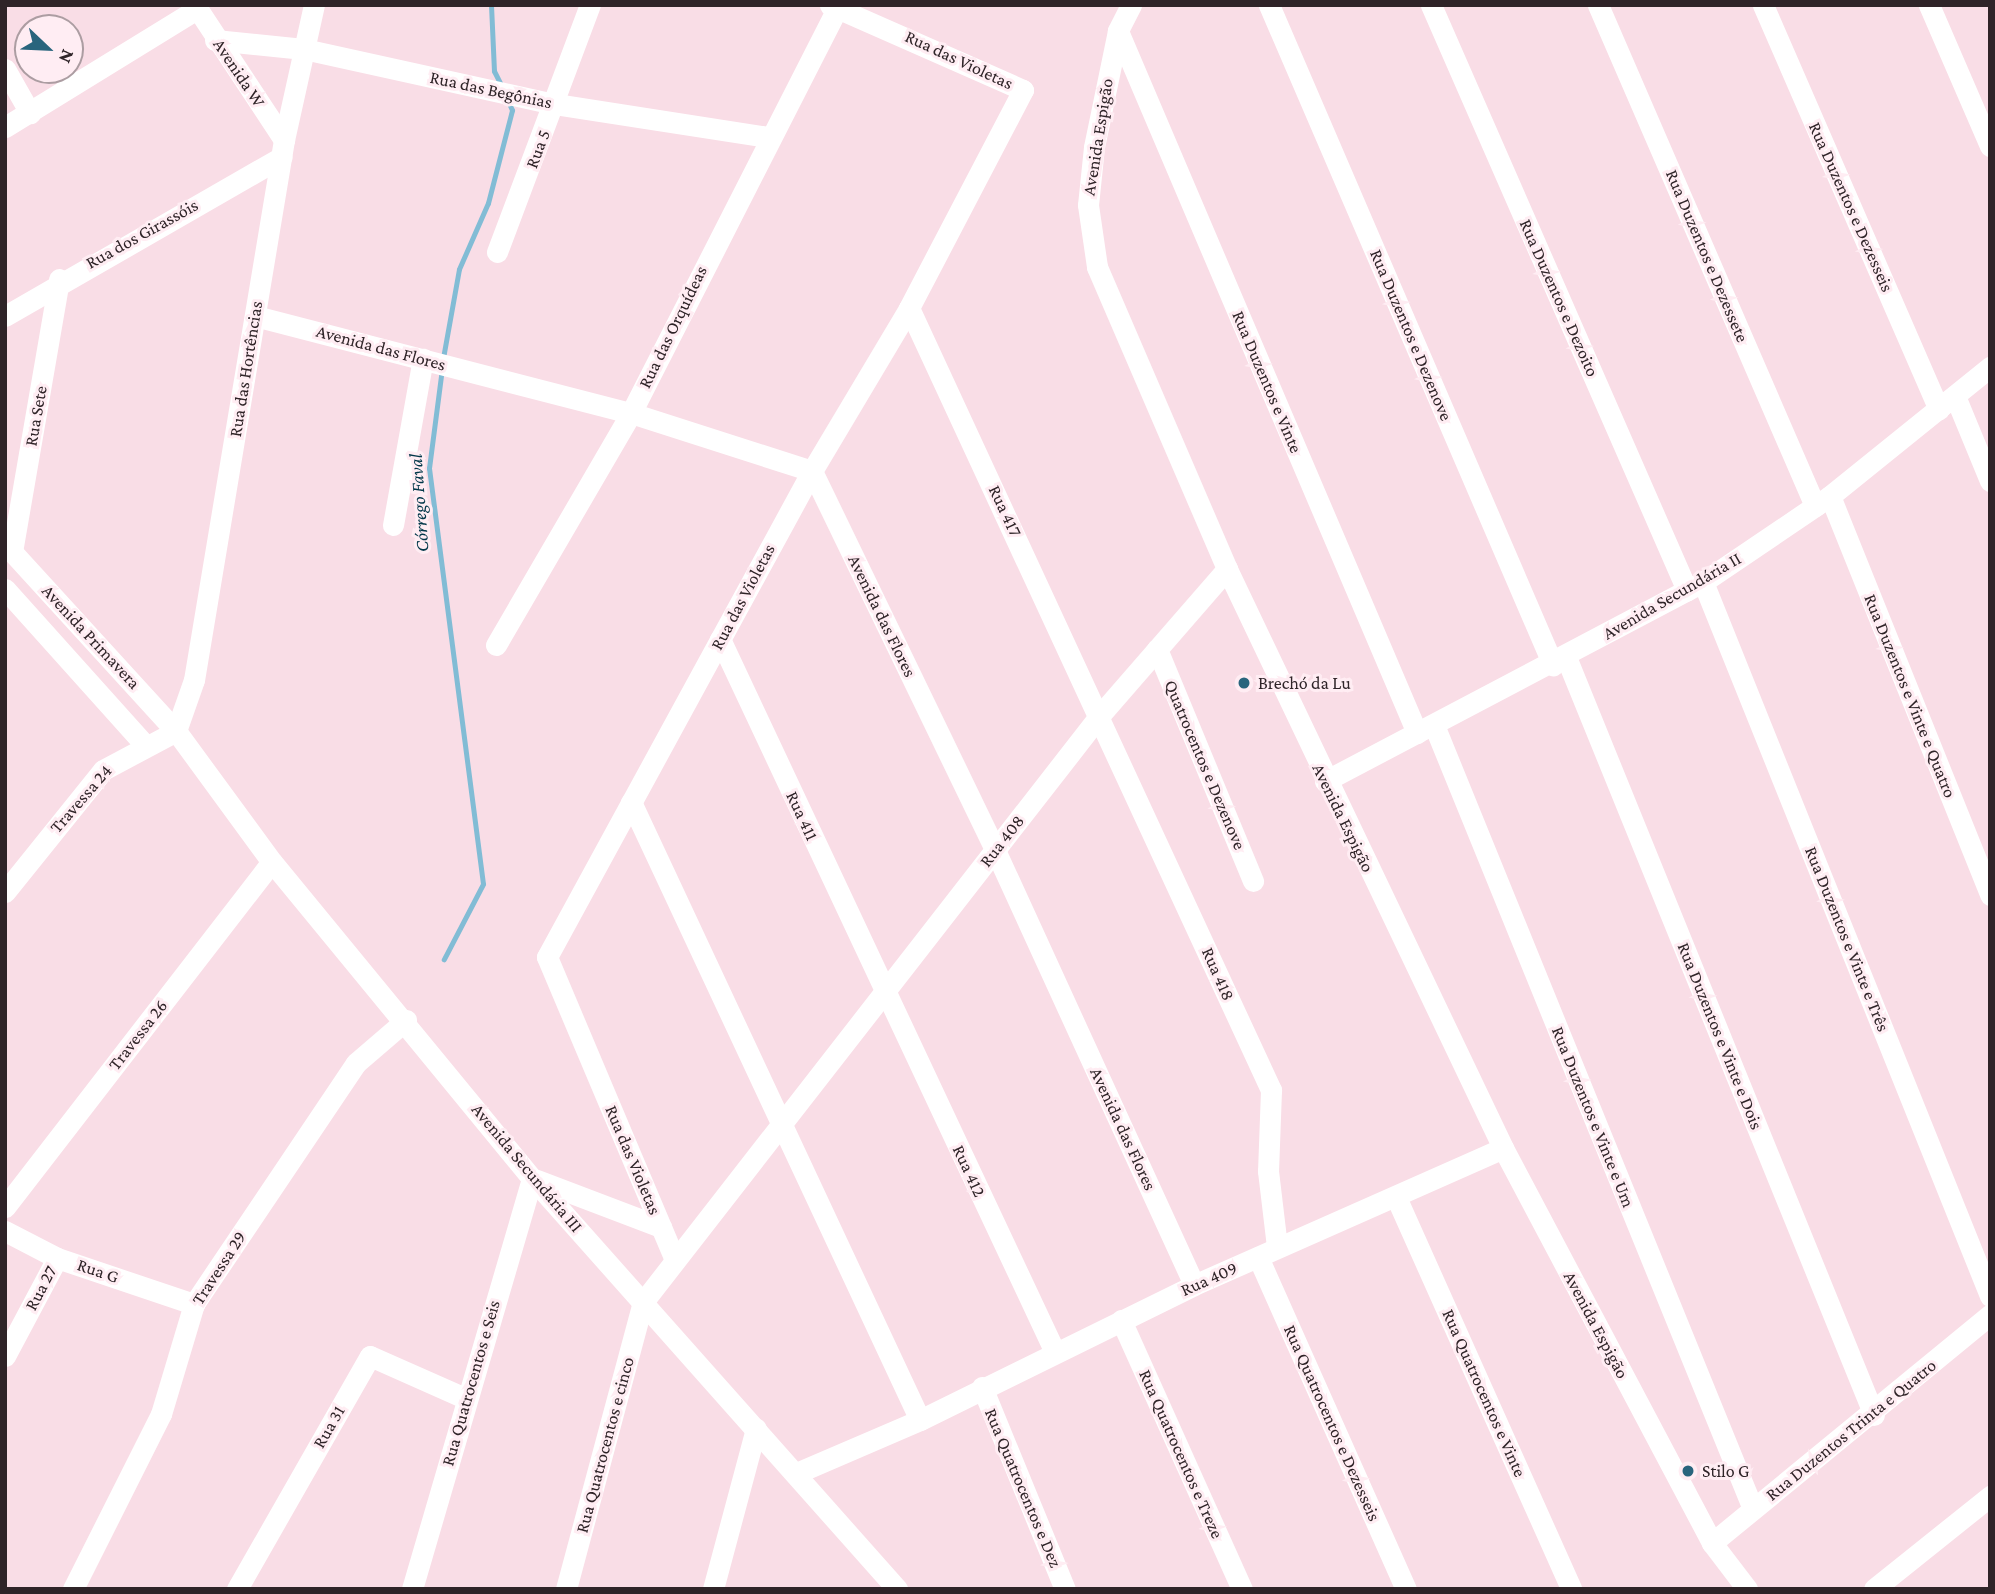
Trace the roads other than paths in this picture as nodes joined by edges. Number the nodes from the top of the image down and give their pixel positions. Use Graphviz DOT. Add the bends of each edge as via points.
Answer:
graph roads {
  1 [pos="314,5"];
  2 [pos="590,5"];
  3 [pos="1131,5"];
  4 [pos="1269,5"];
  5 [pos="1431,5"];
  6 [pos="1598,5"];
  7 [pos="1763,5"];
  8 [pos="1930,5"];
  9 [pos="196,7"];
  10 [pos="834,7"];
  11 [pos="884,14"];
  12 [pos="1118,31"];
  13 [pos="215,40"];
  14 [pos="304,49"];
  15 [pos="5,69"];
  16 [pos="555,104"];
  17 [pos="30,113"];
  18 [pos="5,127"];
  19 [pos="767,137"];
  20 [pos="1990,146"];
  21 [pos="283,148"];
  22 [pos="497,252"];
  23 [pos="60,279"];
  24 [pos="909,308"];
  25 [pos="5,316"];
  26 [pos="255,316"];
  27 [pos="423,359"];
  28 [pos="1990,367"];
  29 [pos="1947,402"];
  30 [pos="631,413"];
  31 [pos="812,471"];
  32 [pos="1990,481"];
  33 [pos="1822,501"];
  34 [pos="393,525"];
  35 [pos="9,548"];
  36 [pos="1227,569"];
  37 [pos="1695,586"];
  38 [pos="5,589"];
  39 [pos="720,639"];
  40 [pos="496,645"];
  41 [pos="1157,649"];
  42 [pos="1559,661"];
  43 [pos="1100,715"];
  44 [pos="1425,729"];
  45 [pos="176,732"];
  46 [pos="146,746"];
  47 [pos="1325,781"];
  48 [pos="631,803"];
  49 [pos="995,850"];
  50 [pos="272,862"];
  51 [pos="1253,881"];
  52 [pos="5,892"];
  53 [pos="1990,895"];
  54 [pos="884,992"];
  55 [pos="406,1020"];
  56 [pos="783,1118"];
  57 [pos="1503,1148"];
  58 [pos="532,1178"];
  59 [pos="1396,1196"];
  60 [pos="5,1207"];
  61 [pos="661,1227"];
  62 [pos="5,1231"];
  63 [pos="1268,1252"];
  64 [pos="57,1258"];
  65 [pos="675,1260"];
  66 [pos="1194,1285"];
  67 [pos="1990,1296"];
  68 [pos="643,1302"];
  69 [pos="194,1304"];
  70 [pos="1990,1315"];
  71 [pos="1121,1320"];
  72 [pos="1054,1350"];
  73 [pos="5,1356"];
  74 [pos="982,1387"];
  75 [pos="465,1398"];
  76 [pos="1874,1415"];
  77 [pos="920,1420"];
  78 [pos="756,1429"];
  79 [pos="799,1472"];
  80 [pos="1990,1496"];
  81 [pos="1753,1509"];
  82 [pos="1712,1544"];
  83 [pos="876,1579"];
  84 [pos="73,1589"];
  85 [pos="237,1589"];
  86 [pos="412,1589"];
  87 [pos="566,1589"];
  88 [pos="713,1589"];
  89 [pos="897,1589"];
  90 [pos="1065,1589"];
  91 [pos="1242,1589"];
  92 [pos="1406,1589"];
  93 [pos="1572,1589"];
  94 [pos="1747,1589"];
  95 [pos="1874,1589"];
  1 -- 14 [label="street, Rua das Hortências"];
  2 -- 16 [label="street, Rua 5"];
  3 -- 12 [label="street, Avenida Espigão"];
  4 -- 42 [label="street, Rua Duzentos e Dezenove"];
  5 -- 37 [label="street, Rua Duzentos e Dezoito"];
  6 -- 33 [label="street, Rua Duzentos e Dezessete"];
  7 -- 29 [label="street, Rua Duzentos e Dezesseis"];
  8 -- 20 [label="street"];
  9 -- 13 [label="street, Avenida W"];
  9 -- 17 [label="street"];
  10 -- 11 [label="street, Rua das Violetas"];
  10 -- 19 [label="street, Rua das Orquídeas"];
  11 -- 24 [label="street, Rua das Violetas" via="1023,90"];
  12 -- 36 [label="street, Avenida Espigão" via="1098,116 1088,205 1097,267"];
  12 -- 44 [label="street, Rua Duzentos e Vinte"];
  13 -- 14 [label="street, Rua das Begônias"];
  13 -- 21 [label="street, Avenida W"];
  14 -- 16 [label="street, Rua das Begônias"];
  14 -- 21 [label="street, Rua das Hortências"];
  15 -- 17 [label="street"];
  16 -- 19 [label="street, Rua das Begônias"];
  16 -- 22 [label="street, Rua 5"];
  17 -- 18 [label="street"];
  19 -- 30 [label="street, Rua das Orquídeas"];
  21 -- 23 [label="street, Rua dos Girassóis"];
  21 -- 26 [label="street, Rua das Hortências"];
  23 -- 25 [label="street, Rua dos Girassóis"];
  23 -- 35 [label="street, Rua Sete"];
  24 -- 31 [label="street, Rua das Violetas"];
  24 -- 43 [label="street, Rua 417"];
  26 -- 27 [label="street, Avenida das Flores"];
  26 -- 45 [label="street, Rua das Hortências" via="194,680"];
  27 -- 30 [label="street, Avenida das Flores"];
  27 -- 34 [label="street"];
  28 -- 29 [label="street, Avenida Secundária II"];
  29 -- 32 [label="street, Rua Duzentos e Dezesseis"];
  29 -- 33 [label="street, Avenida Secundária II"];
  30 -- 31 [label="street, Avenida das Flores"];
  30 -- 40 [label="street, Rua das Orquídeas"];
  31 -- 39 [label="street, Rua das Violetas"];
  31 -- 49 [label="street, Avenida das Flores"];
  33 -- 37 [label="street, Avenida Secundária II"];
  33 -- 53 [label="street, Rua Duzentos e Vinte e Quatro"];
  35 -- 45 [label="street, Avenida Primavera"];
  36 -- 41 [label="street, Rua 408"];
  36 -- 47 [label="street, Avenida Espigão"];
  37 -- 42 [label="street, Avenida Secundária II"];
  37 -- 67 [label="street, Rua Duzentos e Vinte e Três"];
  38 -- 46 [label="street, Avenida Primavera"];
  39 -- 48 [label="street, Rua das Violetas"];
  39 -- 54 [label="street, Rua 411"];
  41 -- 43 [label="street, Rua 408"];
  41 -- 51 [label="street, Quatrocentos e Dezenove"];
  42 -- 44 [label="street, Avenida Secundária II"];
  42 -- 76 [label="street, Rua Duzentos e Vinte e Dois"];
  43 -- 49 [label="street, Rua 408"];
  43 -- 63 [label="street, Rua 418" via="1271,1090"];
  44 -- 47 [label="street, Avenida Secundária II"];
  44 -- 81 [label="street, Rua Duzentos e Vinte e Um"];
  45 -- 46 [label="street, Travessa 24"];
  45 -- 50 [label="street, Avenida Secundária III"];
  46 -- 52 [label="street, Travessa 24" via="103,770"];
  47 -- 57 [label="street, Avenida Espigão"];
  48 -- 56 [label="street"];
  48 -- 61 [label="street, Rua das Violetas" via="547,957"];
  49 -- 54 [label="street, Rua 408"];
  49 -- 66 [label="street, Avenida das Flores"];
  50 -- 55 [label="street, Avenida Secundária III"];
  50 -- 60 [label="street, Travessa 26"];
  54 -- 56 [label="street, Rua 408"];
  54 -- 72 [label="street, Rua 412"];
  55 -- 58 [label="street, Avenida Secundária III"];
  55 -- 69 [label="street, Travessa 29" via="356,1063"];
  56 -- 65 [label="street, Rua 408"];
  56 -- 77 [label="street"];
  57 -- 59 [label="street, Rua 409"];
  57 -- 82 [label="street, Avenida Espigão"];
  58 -- 61 [label="street"];
  58 -- 68 [label="street, Avenida Secundária III"];
  58 -- 75 [label="street, Rua Quatrocentos e Seis"];
  59 -- 63 [label="street, Rua 409"];
  59 -- 93 [label="street, Rua Quatrocentos e Vinte"];
  61 -- 65 [label="street, Rua das Violetas"];
  62 -- 64 [label="street, Rua G"];
  63 -- 66 [label="street, Rua 409"];
  63 -- 92 [label="street, Rua Quatrocentos e Dezesseis"];
  64 -- 69 [label="street, Rua G"];
  64 -- 73 [label="street, Rua 27"];
  65 -- 68 [label="street, Rua 408"];
  66 -- 71 [label="street, Rua 409"];
  68 -- 78 [label="street, Avenida Secundária III"];
  68 -- 87 [label="street, Rua Quatrocentos e cinco"];
  69 -- 84 [label="street, Travessa 29" via="161,1414"];
  70 -- 76 [label="street, Rua Duzentos Trinta e Quatro"];
  71 -- 72 [label="street, Rua 409"];
  71 -- 91 [label="street, Rua Quatrocentos e Treze"];
  72 -- 74 [label="street, Rua 409"];
  74 -- 77 [label="street, Rua 409"];
  74 -- 90 [label="street, Rua Quatrocentos e Dez"];
  75 -- 85 [label="street, Rua 31" via="370,1356"];
  75 -- 86 [label="street, Rua Quatrocentos e Seis"];
  76 -- 81 [label="street, Rua Duzentos Trinta e Quatro"];
  77 -- 79 [label="street, Rua 409"];
  78 -- 79 [label="street, Avenida Secundária III"];
  78 -- 88 [label="street"];
  79 -- 83 [label="street, Avenida Secundária III"];
  80 -- 95 [label="street"];
  81 -- 82 [label="street, Rua Duzentos Trinta e Quatro"];
  82 -- 94 [label="street, Avenida Espigão"];
  83 -- 89 [label="street, Avenida Secundária III"];
}
